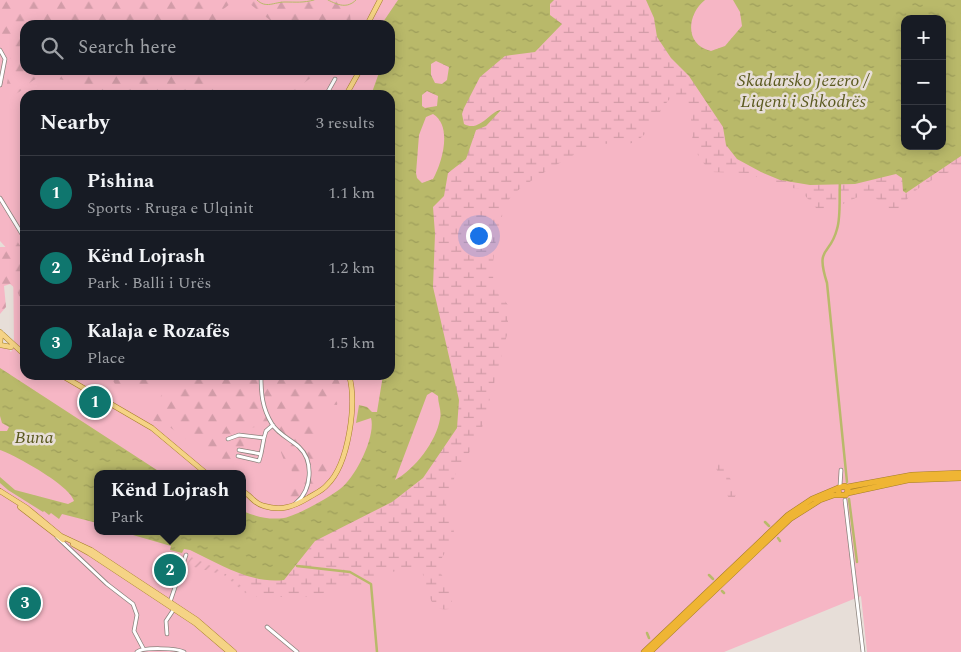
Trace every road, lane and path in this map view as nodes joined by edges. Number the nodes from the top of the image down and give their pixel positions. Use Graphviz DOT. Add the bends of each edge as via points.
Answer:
graph roads {
  1 [pos="380,0"];
  2 [pos="370,20"];
  3 [pos="0,50"];
  4 [pos="357,75"];
  5 [pos="334,79"];
  6 [pos="0,85"];
  7 [pos="328,90"];
  8 [pos="349,90"];
  9 [pos="0,198"];
  10 [pos="20,231"];
  11 [pos="1,335"];
  12 [pos="0,344"];
  13 [pos="11,346"];
  14 [pos="20,351"];
  15 [pos="20,354"];
  16 [pos="70,380"];
  17 [pos="261,380"];
  18 [pos="350,380"];
  19 [pos="272,425"];
  20 [pos="264,438"];
  21 [pos="228,439"];
  22 [pos="239,450"];
  23 [pos="261,454"];
  24 [pos="238,456"];
  25 [pos="202,470"];
  26 [pos="841,470"];
  27 [pos="961,474"];
  28 [pos="961,478"];
  29 [pos="843,491"];
  30 [pos="0,492"];
  31 [pos="246,493"];
  32 [pos="285,509"];
  33 [pos="57,537"];
  34 [pos="85,549"];
  35 [pos="186,555"];
  36 [pos="170,602"];
  37 [pos="174,609"];
  38 [pos="267,627"];
  39 [pos="167,634"];
  40 [pos="142,648"];
  41 [pos="137,652"];
  42 [pos="184,652"];
  43 [pos="228,652"];
  44 [pos="234,652"];
  45 [pos="297,652"];
  46 [pos="644,652"];
  47 [pos="650,652"];
  48 [pos="862,652"];
  1 -- 2 [label="main road"];
  3 -- 6 [label="street" via="5,59"];
  4 -- 8 [label="main road"];
  5 -- 7 [label="street"];
  9 -- 10 [label="street"];
  11 -- 12 [label="main road"];
  11 -- 13 [label="main road"];
  11 -- 14 [label="main road"];
  12 -- 13 [label="main road"];
  13 -- 15 [label="main road"];
  16 -- 25 [label="main road" via="152,428"];
  17 -- 19 [label="street" via="262,400"];
  18 -- 32 [label="main road" via="353,401 348,439 338,469 326,486"];
  19 -- 20 [label="street"];
  19 -- 32 [label="street" via="300,447 309,465 306,490 297,502"];
  20 -- 21 [label="street" via="240,435"];
  20 -- 23 [label="street"];
  22 -- 23 [label="street"];
  23 -- 24 [label="street" via="259,461"];
  26 -- 29 [label="street"];
  27 -- 29 [label="highway" via="920,474"];
  28 -- 29 [label="highway" via="913,479"];
  29 -- 46 [label="highway" via="812,499 788,515"];
  29 -- 47 [label="highway" via="815,502 790,519"];
  29 -- 48 [label="street"];
  30 -- 33 [label="main road"];
  30 -- 34 [label="main road" via="27,508 61,536"];
  31 -- 32 [label="main road" via="260,505"];
  33 -- 34 [label="main road"];
  33 -- 40 [label="street" via="133,604 136,615 134,631"];
  34 -- 36 [label="main road"];
  34 -- 37 [label="main road"];
  35 -- 36 [label="street"];
  36 -- 44 [label="main road"];
  37 -- 39 [label="street" via="166,621"];
  37 -- 43 [label="main road"];
  38 -- 45 [label="street"];
  40 -- 41 [label="street"];
  40 -- 42 [label="street"];
}
